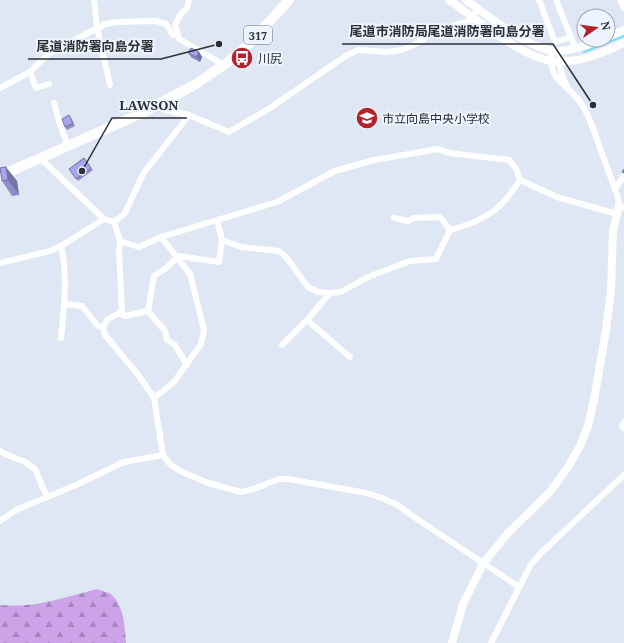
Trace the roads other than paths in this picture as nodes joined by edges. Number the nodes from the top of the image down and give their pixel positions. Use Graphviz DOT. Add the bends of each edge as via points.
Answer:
graph roads {
  1 [pos="94,0"];
  2 [pos="189,0"];
  3 [pos="290,0"];
  4 [pos="449,0"];
  5 [pos="539,0"];
  6 [pos="556,0"];
  7 [pos="620,0"];
  8 [pos="469,1"];
  9 [pos="478,8"];
  10 [pos="624,8"];
  11 [pos="473,17"];
  12 [pos="97,28"];
  13 [pos="178,34"];
  14 [pos="571,37"];
  15 [pos="624,43"];
  16 [pos="575,47"];
  17 [pos="551,50"];
  18 [pos="559,51"];
  19 [pos="550,61"];
  20 [pos="559,62"];
  21 [pos="222,66"];
  22 [pos="30,72"];
  23 [pos="49,84"];
  24 [pos="110,84"];
  25 [pos="0,88"];
  26 [pos="568,89"];
  27 [pos="54,103"];
  28 [pos="160,104"];
  29 [pos="189,115"];
  30 [pos="68,147"];
  31 [pos="41,159"];
  32 [pos="0,176"];
  33 [pos="624,176"];
  34 [pos="520,180"];
  35 [pos="615,189"];
  36 [pos="620,209"];
  37 [pos="394,218"];
  38 [pos="104,219"];
  39 [pos="217,220"];
  40 [pos="114,222"];
  41 [pos="450,230"];
  42 [pos="161,237"];
  43 [pos="222,240"];
  44 [pos="120,241"];
  45 [pos="61,246"];
  46 [pos="176,257"];
  47 [pos="0,263"];
  48 [pos="330,293"];
  49 [pos="64,304"];
  50 [pos="148,311"];
  51 [pos="119,313"];
  52 [pos="307,320"];
  53 [pos="103,328"];
  54 [pos="61,338"];
  55 [pos="282,346"];
  56 [pos="350,357"];
  57 [pos="187,365"];
  58 [pos="154,398"];
  59 [pos="624,422"];
  60 [pos="624,428"];
  61 [pos="0,451"];
  62 [pos="163,455"];
  63 [pos="624,476"];
  64 [pos="47,496"];
  65 [pos="0,521"];
  66 [pos="484,564"];
  67 [pos="519,587"];
  68 [pos="452,643"];
  69 [pos="491,643"];
  1 -- 12 [label="street"];
  2 -- 13 [label="street" via="187,8 175,25"];
  3 -- 21 [label="highway, 317" via="248,45"];
  4 -- 11 [label="street"];
  5 -- 14 [label="street" via="555,42"];
  6 -- 14 [label="street"];
  7 -- 10 [label="street"];
  8 -- 9 [label="street"];
  9 -- 11 [label="street"];
  9 -- 17 [label="street" via="524,40"];
  11 -- 19 [label="street" via="512,45"];
  11 -- 29 [label="street" via="470,21 437,30 401,50 359,50 347,55 229,132"];
  12 -- 13 [label="street" via="116,22 155,21 166,24 172,35"];
  12 -- 22 [label="street" via="48,54"];
  12 -- 24 [label="street"];
  13 -- 21 [label="street" via="179,39"];
  14 -- 16 [label="street"];
  15 -- 20 [label="street" via="601,53"];
  16 -- 18 [label="street"];
  17 -- 18 [label="street"];
  17 -- 19 [label="street"];
  18 -- 20 [label="street"];
  19 -- 20 [label="street"];
  19 -- 26 [label="street" via="552,73"];
  20 -- 26 [label="street" via="561,76"];
  21 -- 28 [label="highway, 317"];
  22 -- 23 [label="street" via="36,88"];
  22 -- 25 [label="street"];
  26 -- 35 [label="street" via="589,117"];
  27 -- 30 [label="street"];
  28 -- 29 [label="street" via="164,110"];
  28 -- 30 [label="highway, 317"];
  29 -- 40 [label="street" via="143,174 125,213"];
  30 -- 31 [label="highway, 317"];
  31 -- 32 [label="highway, 317"];
  31 -- 38 [label="street"];
  33 -- 35 [label="street"];
  34 -- 36 [label="street" via="556,197"];
  34 -- 39 [label="street" via="516,168 509,160 449,153 438,149 374,160 335,171 277,202"];
  34 -- 41 [label="street" via="499,207 478,222"];
  35 -- 36 [label="street"];
  36 -- 66 [label="street" via="613,231 611,291 606,330 588,426 568,467 550,492 508,533"];
  37 -- 41 [label="street" via="408,221 414,218 440,217"];
  38 -- 40 [label="street"];
  38 -- 45 [label="street"];
  39 -- 42 [label="street"];
  39 -- 43 [label="street"];
  40 -- 44 [label="street"];
  41 -- 48 [label="street" via="436,259 410,261 368,276 341,292"];
  42 -- 44 [label="street" via="139,247"];
  42 -- 46 [label="street"];
  43 -- 46 [label="street" via="219,262"];
  43 -- 48 [label="street" via="241,246 279,251 286,256 308,287 318,292"];
  44 -- 51 [label="street" via="122,311"];
  45 -- 47 [label="street" via="50,252"];
  45 -- 49 [label="street" via="64,256"];
  46 -- 50 [label="street" via="154,276"];
  46 -- 57 [label="street" via="190,274 204,330 201,344"];
  48 -- 52 [label="street"];
  49 -- 53 [label="street" via="82,306 98,326"];
  49 -- 54 [label="street"];
  50 -- 51 [label="street" via="124,316"];
  50 -- 57 [label="street" via="165,331 167,340 175,345"];
  51 -- 53 [label="street" via="107,320"];
  52 -- 55 [label="street"];
  52 -- 56 [label="street"];
  53 -- 58 [label="street" via="105,335"];
  57 -- 58 [label="street" via="174,382"];
  58 -- 62 [label="street"];
  59 -- 60 [label="street"];
  61 -- 64 [label="street" via="35,469"];
  62 -- 64 [label="street" via="124,462"];
  62 -- 66 [label="street" via="180,471 208,483 241,492 288,479 382,498 398,505"];
  63 -- 67 [label="street" via="540,554"];
  64 -- 65 [label="street" via="16,510"];
  66 -- 67 [label="street"];
  66 -- 68 [label="street" via="463,604"];
  67 -- 69 [label="street"];
}
